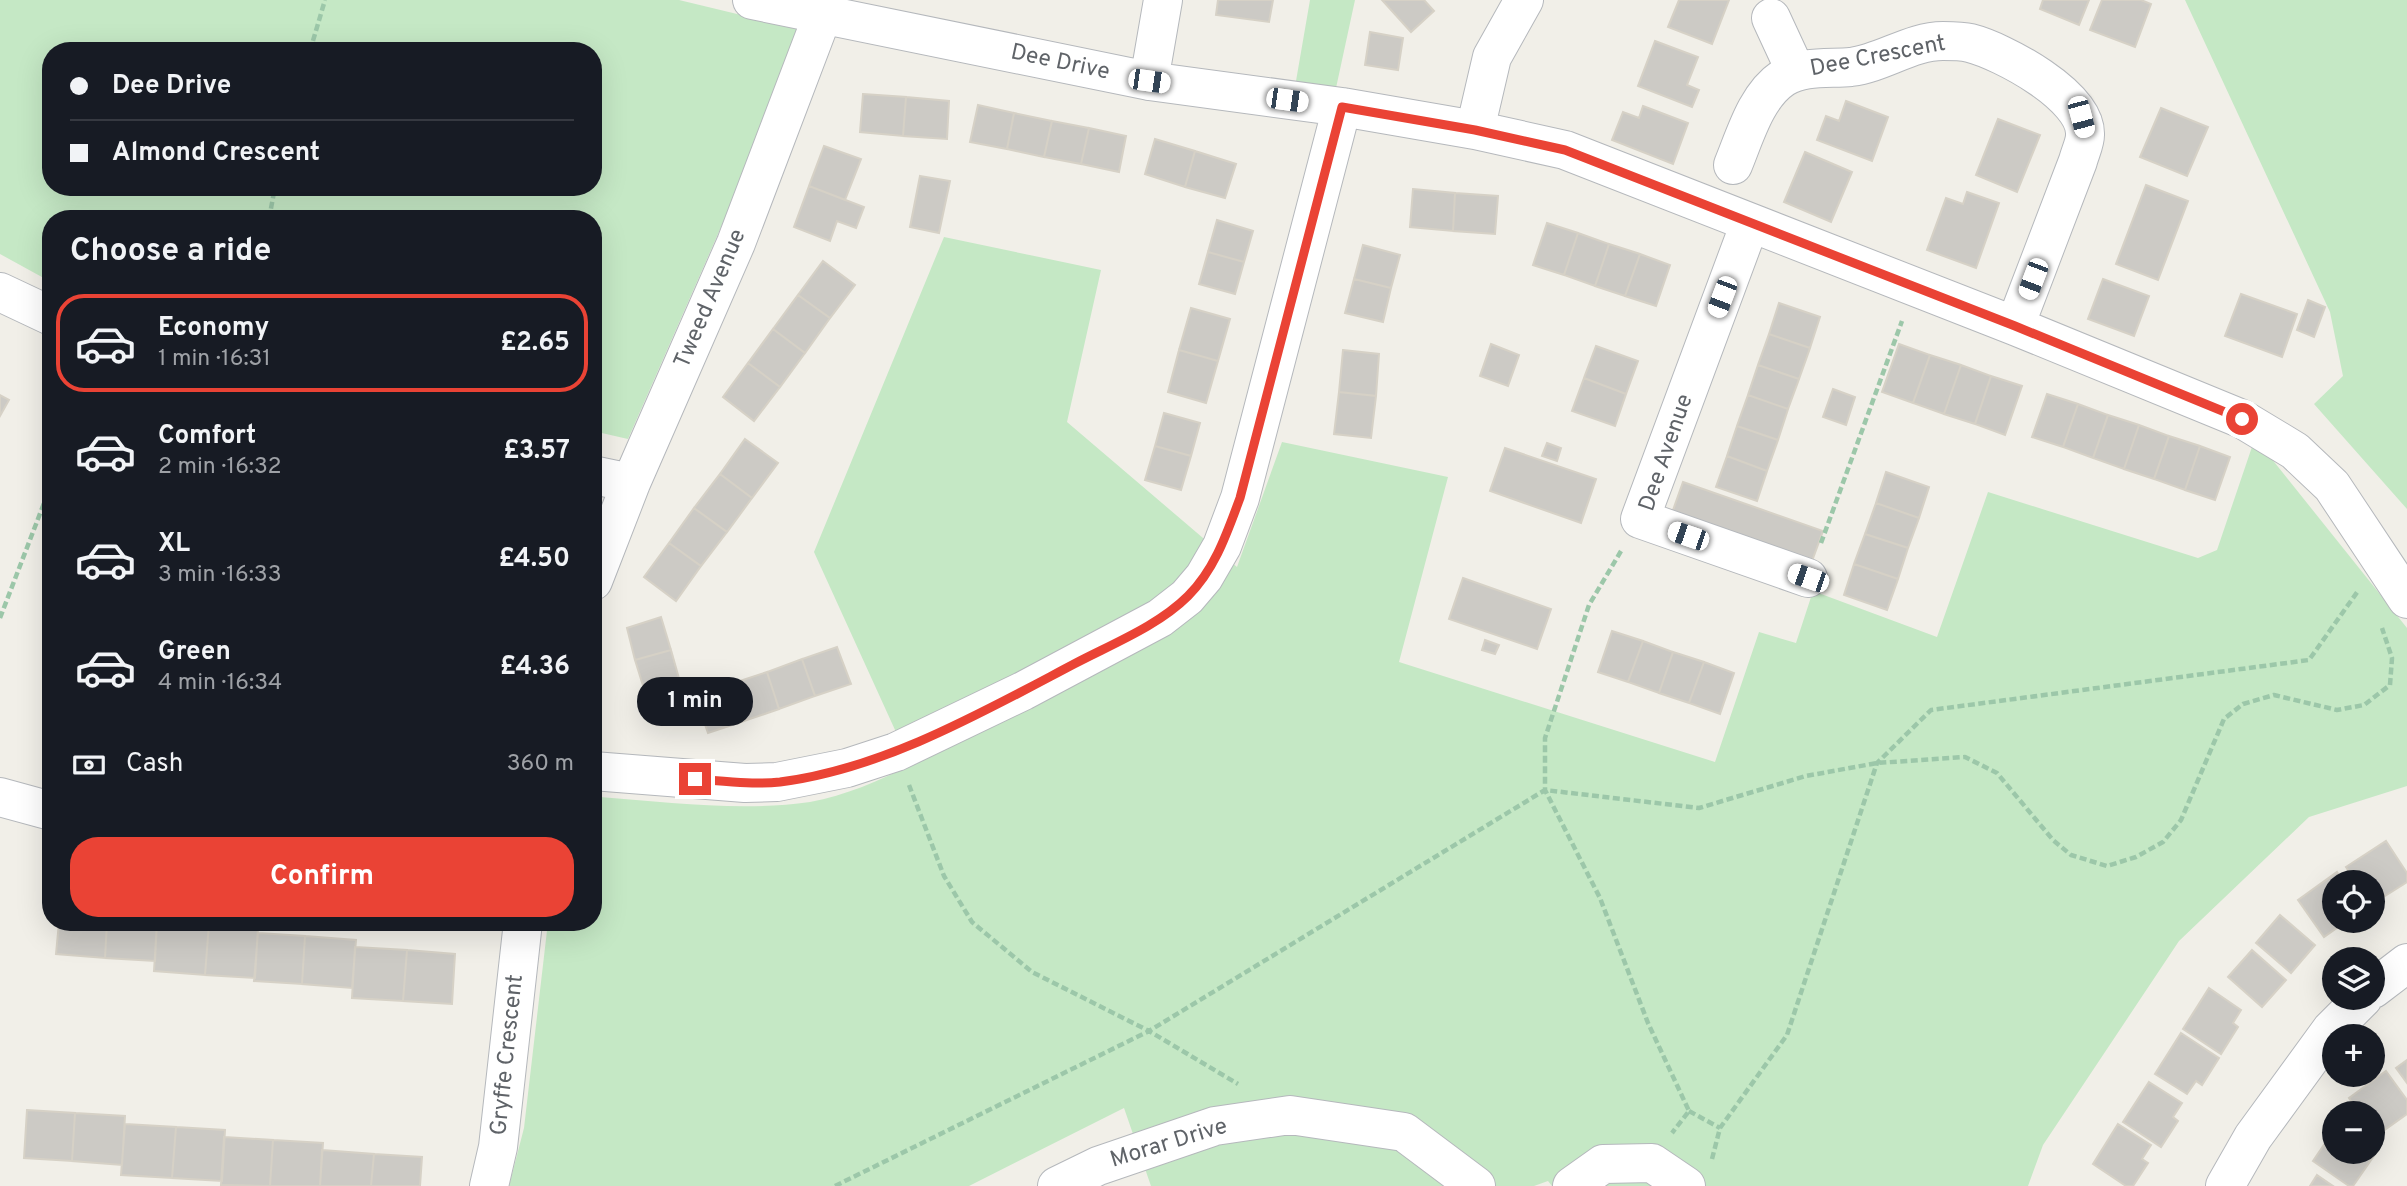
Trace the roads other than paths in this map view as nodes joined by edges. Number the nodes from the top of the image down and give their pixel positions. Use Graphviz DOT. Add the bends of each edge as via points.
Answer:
graph roads {
  1 [pos="752,0"];
  2 [pos="1163,0"];
  3 [pos="1524,0"];
  4 [pos="836,11"];
  5 [pos="1771,18"];
  6 [pos="1796,72"];
  7 [pos="1149,81"];
  8 [pos="1342,107"];
  9 [pos="1475,130"];
  10 [pos="1733,165"];
  11 [pos="1750,223"];
  12 [pos="0,292"];
  13 [pos="42,312"];
  14 [pos="2015,326"];
  15 [pos="602,477"];
  16 [pos="631,483"];
  17 [pos="602,558"];
  18 [pos="1808,578"];
  19 [pos="2407,599"];
  20 [pos="602,773"];
  21 [pos="1,803"];
  22 [pos="42,810"];
  23 [pos="522,931"];
  24 [pos="2407,963"];
  25 [pos="2385,980"];
  26 [pos="2351,1010"];
  27 [pos="1698,1174"];
  28 [pos="1102,1176"];
  29 [pos="489,1186"];
  30 [pos="1057,1186"];
  31 [pos="1476,1186"];
  32 [pos="1572,1186"];
  33 [pos="2225,1186"];
  1 -- 4 [label="street, Dee Drive"];
  2 -- 7 [label="street"];
  3 -- 9 [label="street" via="1492,57"];
  4 -- 7 [label="street, Dee Drive"];
  4 -- 16 [label="street, Tweed Avenue"];
  5 -- 6 [label="street"];
  6 -- 10 [label="street, Dee Crescent" via="1783,78 1764,98"];
  6 -- 14 [label="street, Dee Crescent" via="1870,63 1919,44 1968,43 2026,70 2070,102 2081,117 2085,135"];
  7 -- 8 [label="street, Dee Drive"];
  8 -- 9 [label="street, Dee Drive"];
  8 -- 20 [label="street" via="1240,498 1222,546 1187,597 1160,618 1023,691 896,752 847,768 777,782 745,783"];
  9 -- 11 [label="street, Dee Drive" via="1565,150"];
  11 -- 14 [label="street, Dee Drive"];
  11 -- 18 [label="street, Dee Avenue" via="1640,519"];
  12 -- 13 [label="street"];
  14 -- 19 [label="street, Dee Drive" via="2242,419 2295,451 2332,486"];
  15 -- 16 [label="street"];
  16 -- 17 [label="street, Tweed Avenue"];
  21 -- 22 [label="street"];
  23 -- 29 [label="street, Gryffe Crescent" via="498,1147"];
  24 -- 25 [label="street"];
  26 -- 33 [label="street" via="2331,1030 2253,1137"];
  27 -- 32 [label="street" via="1651,1163 1603,1164"];
  28 -- 30 [label="street, Morar Drive"];
  28 -- 31 [label="street, Morar Drive" via="1215,1126 1290,1115 1404,1132"];
}
